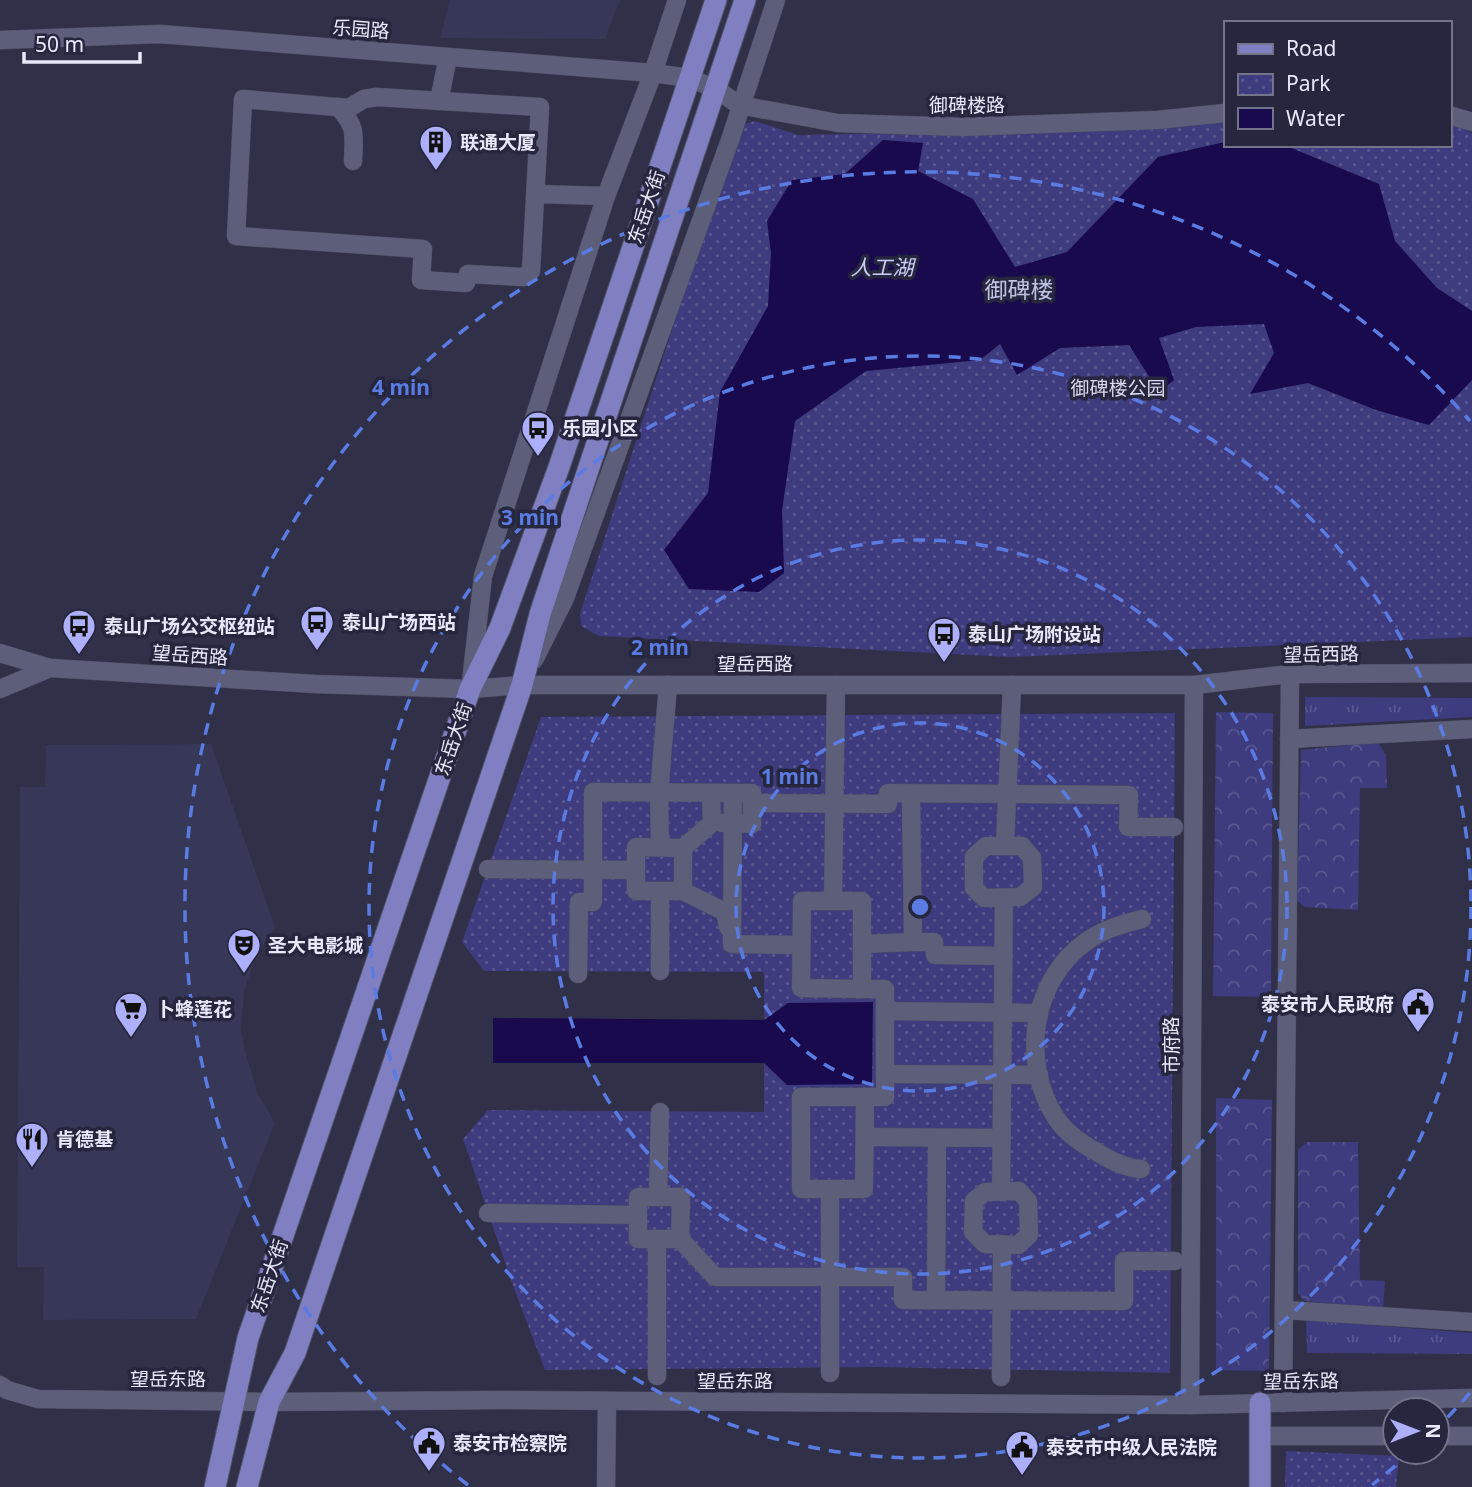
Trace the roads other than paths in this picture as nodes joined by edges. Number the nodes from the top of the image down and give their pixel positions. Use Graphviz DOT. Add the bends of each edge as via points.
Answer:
graph roads {
  1 [pos="677,0"];
  2 [pos="716,0"];
  3 [pos="745,0"];
  4 [pos="776,0"];
  5 [pos="0,40"];
  6 [pos="448,57"];
  7 [pos="653,73"];
  8 [pos="689,79"];
  9 [pos="716,89"];
  10 [pos="439,101"];
  11 [pos="739,105"];
  12 [pos="338,107"];
  13 [pos="1224,113"];
  14 [pos="1451,116"];
  15 [pos="1472,122"];
  16 [pos="353,161"];
  17 [pos="536,194"];
  18 [pos="606,196"];
  19 [pos="0,653"];
  20 [pos="50,668"];
  21 [pos="1472,673"];
  22 [pos="1290,674"];
  23 [pos="522,685"];
  24 [pos="668,685"];
  25 [pos="836,685"];
  26 [pos="1012,685"];
  27 [pos="1194,685"];
  28 [pos="0,689"];
  29 [pos="470,689"];
  30 [pos="1472,729"];
  31 [pos="1289,739"];
  32 [pos="659,793"];
  33 [pos="711,793"];
  34 [pos="733,793"];
  35 [pos="911,794"];
  36 [pos="1007,794"];
  37 [pos="752,803"];
  38 [pos="834,803"];
  39 [pos="712,823"];
  40 [pos="732,824"];
  41 [pos="1174,827"];
  42 [pos="1005,846"];
  43 [pos="660,847"];
  44 [pos="683,848"];
  45 [pos="488,869"];
  46 [pos="593,870"];
  47 [pos="636,870"];
  48 [pos="660,891"];
  49 [pos="683,891"];
  50 [pos="1004,898"];
  51 [pos="833,901"];
  52 [pos="1142,919"];
  53 [pos="913,942"];
  54 [pos="732,944"];
  55 [pos="862,944"];
  56 [pos="801,945"];
  57 [pos="1004,956"];
  58 [pos="660,971"];
  59 [pos="578,974"];
  60 [pos="862,989"];
  61 [pos="885,1011"];
  62 [pos="1004,1013"];
  63 [pos="1038,1013"];
  64 [pos="885,1074"];
  65 [pos="1002,1075"];
  66 [pos="1039,1075"];
  67 [pos="865,1097"];
  68 [pos="660,1112"];
  69 [pos="865,1137"];
  70 [pos="937,1138"];
  71 [pos="1002,1138"];
  72 [pos="1141,1169"];
  73 [pos="830,1189"];
  74 [pos="1002,1192"];
  75 [pos="659,1197"];
  76 [pos="488,1213"];
  77 [pos="638,1215"];
  78 [pos="657,1239"];
  79 [pos="680,1239"];
  80 [pos="1002,1244"];
  81 [pos="1175,1261"];
  82 [pos="830,1277"];
  83 [pos="936,1300"];
  84 [pos="1002,1300"];
  85 [pos="1285,1310"];
  86 [pos="1472,1322"];
  87 [pos="830,1373"];
  88 [pos="657,1376"];
  89 [pos="1002,1377"];
  90 [pos="0,1385"];
  91 [pos="1472,1398"];
  92 [pos="234,1401"];
  93 [pos="607,1401"];
  94 [pos="269,1402"];
  95 [pos="1260,1403"];
  96 [pos="1283,1403"];
  97 [pos="1190,1405"];
  98 [pos="1260,1436"];
  99 [pos="1381,1436"];
  100 [pos="1451,1436"];
  101 [pos="1472,1436"];
  102 [pos="215,1487"];
  103 [pos="247,1487"];
  104 [pos="606,1487"];
  105 [pos="1260,1487"];
  1 -- 7 [label="street"];
  2 -- 8 [label="main road, 东岳大街"];
  3 -- 9 [label="main road, 东岳大街"];
  4 -- 11 [label="street"];
  5 -- 6 [label="street, 乐园路" via="160,34"];
  6 -- 7 [label="street, 乐园路"];
  6 -- 10 [label="street"];
  7 -- 8 [label="street, 乐园路"];
  7 -- 18 [label="street"];
  8 -- 9 [label="street, 乐园路"];
  8 -- 29 [label="main road, 东岳大街" via="554,480 500,628"];
  9 -- 11 [label="street, 御碑楼路"];
  9 -- 23 [label="main road, 东岳大街" via="540,614"];
  10 -- 12 [label="street" via="377,97 349,108"];
  10 -- 17 [label="street" via="540,107"];
  11 -- 13 [label="street, 御碑楼路" via="838,123 962,127"];
  11 -- 23 [label="street" via="565,598"];
  12 -- 16 [label="street" via="351,121"];
  12 -- 17 [label="street" via="243,99 236,236 423,249 421,280 466,284 468,274 524,277 531,271"];
  14 -- 15 [label="street"];
  17 -- 18 [label="street"];
  18 -- 29 [label="street" via="483,576"];
  19 -- 20 [label="street"];
  20 -- 28 [label="street, 望岳西路"];
  20 -- 29 [label="street, 望岳西路"];
  21 -- 22 [label="street, 望岳西路"];
  22 -- 27 [label="street, 望岳西路"];
  22 -- 31 [label="street"];
  23 -- 24 [label="street, 望岳西路"];
  23 -- 29 [label="street, 望岳西路"];
  23 -- 94 [label="main road, 东岳大街" via="295,1353"];
  24 -- 25 [label="street, 望岳西路"];
  24 -- 32 [label="street"];
  25 -- 26 [label="street, 望岳西路"];
  25 -- 38 [label="street"];
  26 -- 27 [label="street, 望岳西路"];
  26 -- 36 [label="street"];
  27 -- 97 [label="street, 市府路"];
  29 -- 92 [label="main road, 东岳大街" via="248,1338"];
  30 -- 31 [label="street"];
  31 -- 85 [label="street"];
  32 -- 33 [label="street"];
  32 -- 43 [label="street"];
  32 -- 46 [label="street" via="593,792"];
  33 -- 34 [label="street"];
  33 -- 39 [label="street"];
  34 -- 37 [label="street" via="752,793"];
  34 -- 40 [label="street"];
  35 -- 36 [label="street"];
  35 -- 38 [label="street" via="888,793 888,804"];
  35 -- 53 [label="street"];
  36 -- 41 [label="street" via="1129,795 1129,827"];
  36 -- 42 [label="street"];
  37 -- 38 [label="street"];
  37 -- 40 [label="street" via="752,824"];
  38 -- 51 [label="street"];
  39 -- 40 [label="street"];
  39 -- 44 [label="street"];
  40 -- 54 [label="street"];
  42 -- 50 [label="street" via="1022,846 1032,858 1033,887 1020,897"];
  42 -- 50 [label="street" via="986,846 974,857 974,888 984,898"];
  43 -- 44 [label="street"];
  43 -- 47 [label="street" via="636,847"];
  44 -- 49 [label="street"];
  45 -- 46 [label="street"];
  46 -- 47 [label="street"];
  46 -- 59 [label="street" via="593,902 579,902"];
  47 -- 48 [label="street" via="636,891"];
  48 -- 49 [label="street"];
  48 -- 58 [label="street"];
  49 -- 54 [label="street" via="725,912"];
  50 -- 57 [label="street"];
  51 -- 55 [label="street" via="862,901"];
  51 -- 56 [label="street" via="802,901"];
  52 -- 63 [label="street" via="1115,926 1087,941 1062,966"];
  53 -- 55 [label="street"];
  53 -- 57 [label="street" via="934,942 935,955"];
  54 -- 56 [label="street"];
  55 -- 60 [label="street"];
  56 -- 60 [label="street" via="801,988"];
  57 -- 62 [label="street"];
  60 -- 61 [label="street" via="885,989"];
  61 -- 62 [label="street"];
  61 -- 64 [label="street"];
  62 -- 63 [label="street"];
  62 -- 65 [label="street"];
  63 -- 66 [label="street" via="1034,1043"];
  64 -- 65 [label="street"];
  64 -- 67 [label="street" via="885,1097"];
  65 -- 66 [label="street"];
  65 -- 71 [label="street"];
  66 -- 72 [label="street" via="1056,1119 1079,1142 1109,1160"];
  67 -- 69 [label="street"];
  67 -- 73 [label="street" via="801,1097 801,1189"];
  68 -- 75 [label="street"];
  69 -- 70 [label="street"];
  69 -- 73 [label="street" via="864,1189"];
  70 -- 71 [label="street"];
  70 -- 83 [label="street"];
  71 -- 74 [label="street"];
  73 -- 82 [label="street"];
  74 -- 80 [label="street" via="1019,1191 1028,1200 1029,1235 1018,1245"];
  74 -- 80 [label="street" via="985,1192 974,1201 973,1232 985,1244"];
  75 -- 77 [label="street" via="638,1197"];
  75 -- 79 [label="street" via="681,1197"];
  76 -- 77 [label="street"];
  77 -- 78 [label="street" via="638,1239"];
  78 -- 79 [label="street"];
  78 -- 88 [label="street"];
  79 -- 82 [label="street" via="715,1277"];
  80 -- 84 [label="street"];
  81 -- 84 [label="street" via="1124,1261 1124,1301"];
  82 -- 83 [label="street" via="903,1277 903,1300"];
  82 -- 87 [label="street"];
  83 -- 84 [label="street"];
  84 -- 89 [label="street"];
  85 -- 86 [label="street"];
  85 -- 96 [label="street"];
  90 -- 92 [label="street, 望岳东路" via="38,1399"];
  91 -- 96 [label="street, 望岳东路"];
  92 -- 94 [label="street, 望岳东路"];
  92 -- 102 [label="main road, 东岳大街"];
  93 -- 94 [label="street, 望岳东路"];
  93 -- 97 [label="street, 望岳东路"];
  93 -- 104 [label="street"];
  94 -- 103 [label="main road, 东岳大街"];
  95 -- 96 [label="street, 望岳东路"];
  95 -- 97 [label="street, 望岳东路"];
  95 -- 98 [label="main road"];
  98 -- 99 [label="street"];
  98 -- 105 [label="main road"];
  100 -- 101 [label="street"];
}
